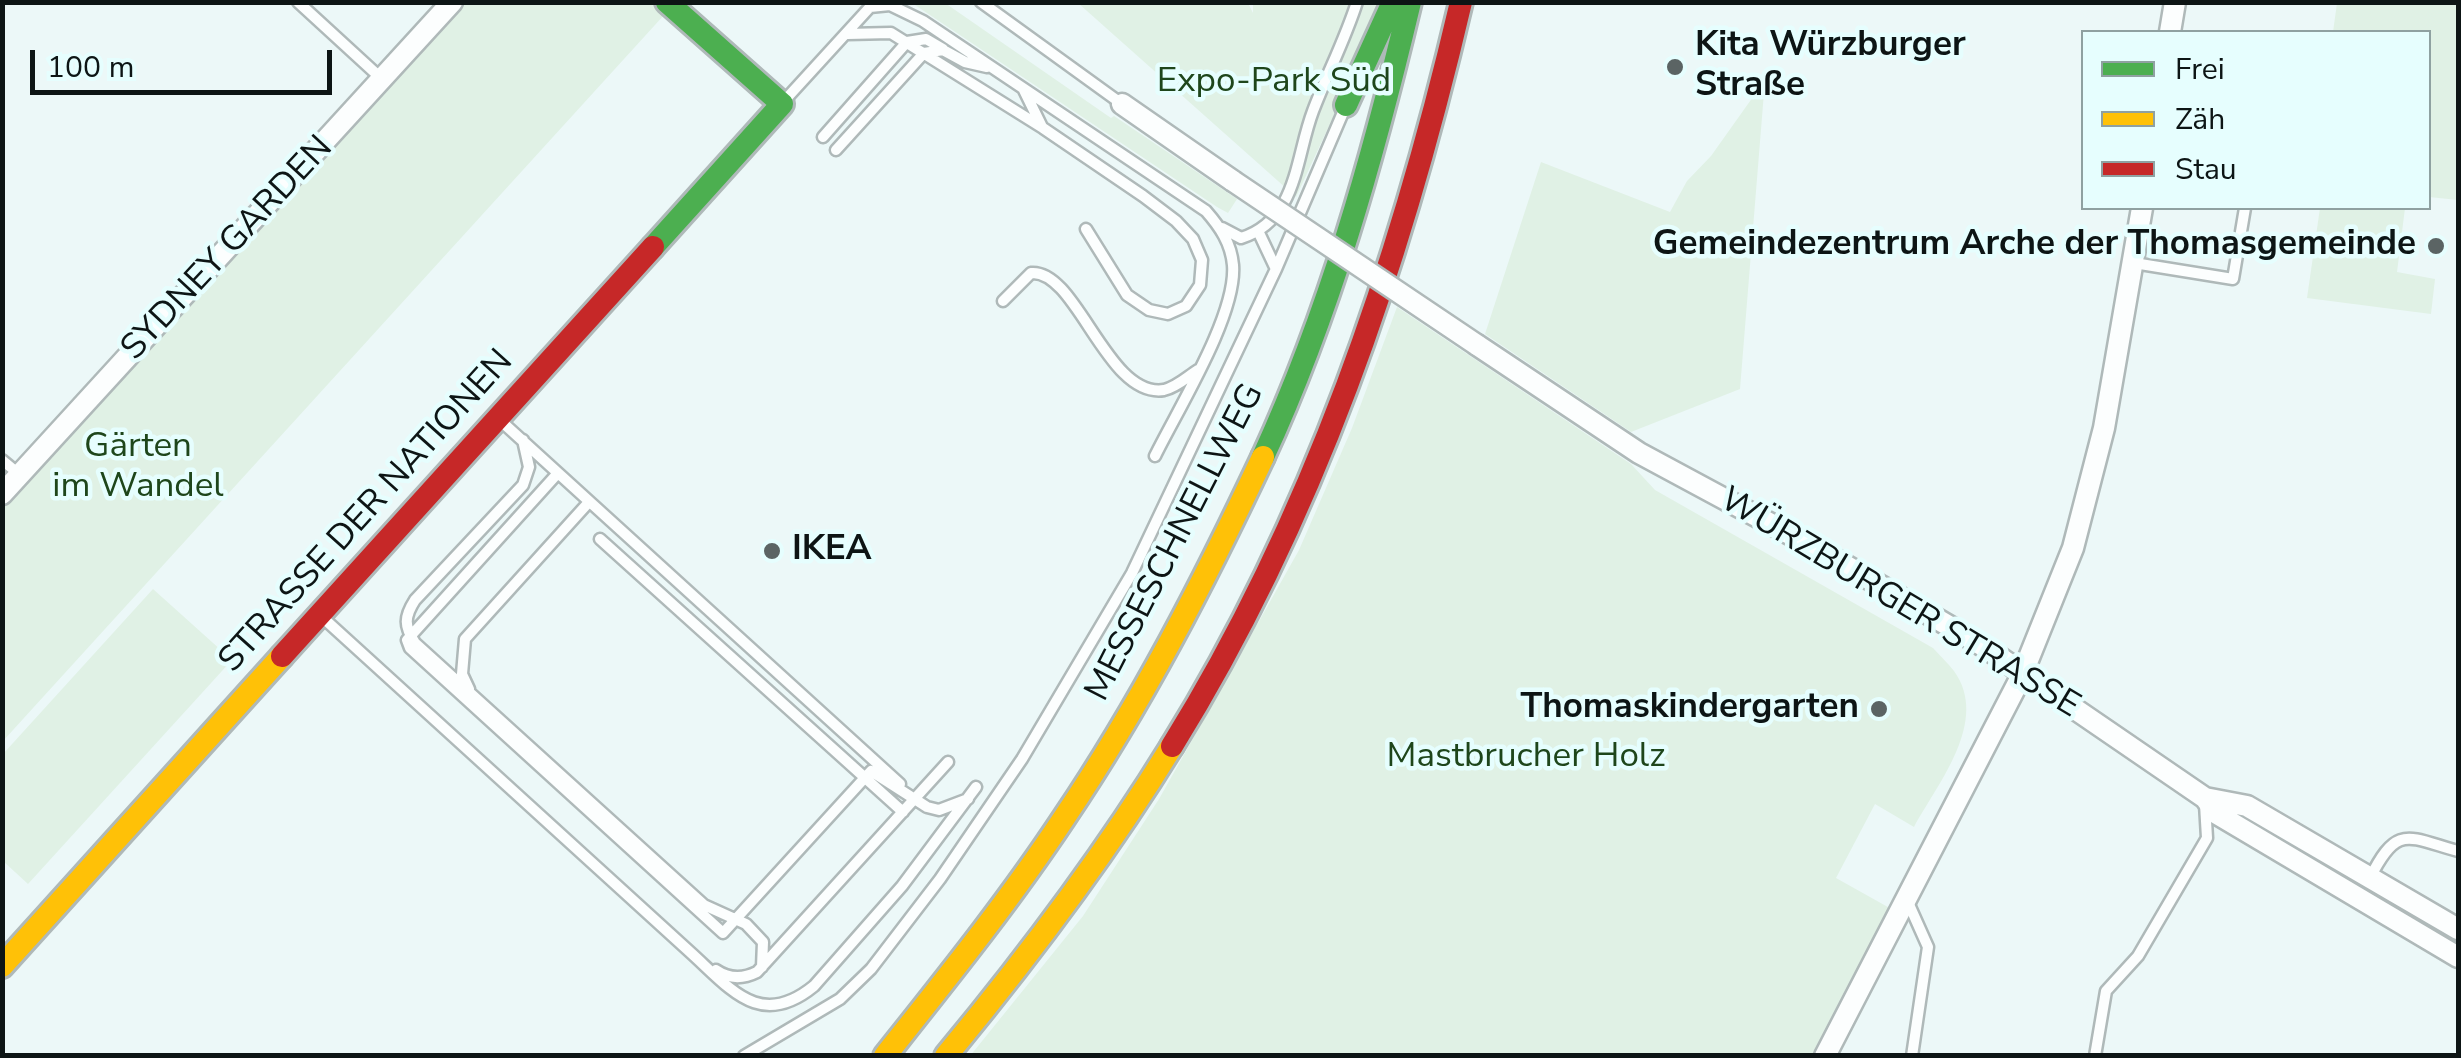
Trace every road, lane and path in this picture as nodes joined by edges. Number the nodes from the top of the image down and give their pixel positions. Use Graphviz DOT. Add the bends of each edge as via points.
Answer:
graph roads {
  1 [pos="298,2"];
  2 [pos="452,2"];
  3 [pos="981,2"];
  4 [pos="1356,2"];
  5 [pos="1393,2"];
  6 [pos="1410,2"];
  7 [pos="1462,2"];
  8 [pos="2175,2"];
  9 [pos="672,4"];
  10 [pos="872,5"];
  11 [pos="2170,30"];
  12 [pos="847,34"];
  13 [pos="908,42"];
  14 [pos="944,50"];
  15 [pos="924,54"];
  16 [pos="992,68"];
  17 [pos="383,80"];
  18 [pos="1022,88"];
  19 [pos="782,104"];
  20 [pos="1122,104"];
  21 [pos="1346,105"];
  22 [pos="1042,128"];
  23 [pos="824,137"];
  24 [pos="836,150"];
  25 [pos="2142,210"];
  26 [pos="2245,210"];
  27 [pos="1220,227"];
  28 [pos="1086,229"];
  29 [pos="1258,232"];
  30 [pos="2134,263"];
  31 [pos="1276,270"];
  32 [pos="1003,301"];
  33 [pos="1198,370"];
  34 [pos="497,417"];
  35 [pos="523,440"];
  36 [pos="1155,456"];
  37 [pos="2,460"];
  38 [pos="558,473"];
  39 [pos="20,475"];
  40 [pos="2,494"];
  41 [pos="589,502"];
  42 [pos="600,539"];
  43 [pos="320,616"];
  44 [pos="2022,676"];
  45 [pos="472,694"];
  46 [pos="948,762"];
  47 [pos="976,787"];
  48 [pos="916,798"];
  49 [pos="968,798"];
  50 [pos="2204,798"];
  51 [pos="903,812"];
  52 [pos="2458,851"];
  53 [pos="2370,879"];
  54 [pos="1907,900"];
  55 [pos="2458,930"];
  56 [pos="690,952"];
  57 [pos="2458,958"];
  58 [pos="2,966"];
  59 [pos="762,967"];
  60 [pos="744,1056"];
  61 [pos="885,1056"];
  62 [pos="946,1056"];
  63 [pos="1825,1056"];
  64 [pos="1912,1056"];
  65 [pos="2095,1056"];
  1 -- 17 [label="lane"];
  2 -- 17 [label="street, SYDNEY GARDEN"];
  3 -- 20 [label="lane"];
  4 -- 29 [label="lane" via="1311,115 1290,195"];
  5 -- 21 [label="main road"];
  6 -- 61 [label="main road, MESSESCHNELLWEG" via="1391,92 1310,344 1229,532 1151,682 1056,834"];
  7 -- 62 [label="main road" via="1408,211 1349,385 1250,607 1099,860"];
  8 -- 11 [label="street"];
  9 -- 19 [label="main road"];
  10 -- 12 [label="lane"];
  10 -- 16 [label="lane" via="907,11"];
  12 -- 13 [label="lane" via="891,33"];
  12 -- 19 [label="lane"];
  13 -- 14 [label="lane" via="926,39"];
  13 -- 15 [label="lane"];
  13 -- 23 [label="lane"];
  14 -- 15 [label="lane"];
  14 -- 16 [label="lane"];
  15 -- 22 [label="lane"];
  15 -- 24 [label="lane"];
  16 -- 18 [label="lane"];
  17 -- 39 [label="street, SYDNEY GARDEN"];
  18 -- 22 [label="lane"];
  18 -- 27 [label="lane" via="1206,211"];
  19 -- 34 [label="main road, STRASSE DER NATIONEN"];
  20 -- 44 [label="street, WÜRZBURGER STRASSE, bridge" via="1639,453 1823,552"];
  21 -- 31 [label="lane"];
  22 -- 28 [label="lane" via="1176,220 1202,260 1200,285 1186,306 1168,314 1148,310 1127,295"];
  25 -- 30 [label="street"];
  26 -- 30 [label="lane" via="2233,279"];
  27 -- 29 [label="lane" via="1240,238"];
  27 -- 33 [label="lane" via="1234,268 1228,305"];
  29 -- 31 [label="lane"];
  30 -- 44 [label="street" via="2104,428 2073,548"];
  31 -- 60 [label="lane" via="1132,573 993,804 871,969 840,1000"];
  32 -- 33 [label="lane" via="1031,273 1041,272 1057,280 1094,338 1143,386 1166,389"];
  33 -- 36 [label="lane"];
  34 -- 35 [label="lane"];
  34 -- 43 [label="main road, STRASSE DER NATIONEN"];
  35 -- 38 [label="lane"];
  35 -- 45 [label="lane" via="529,467 523,485 415,600 405,622 415,643"];
  37 -- 39 [label="lane"];
  38 -- 41 [label="lane"];
  38 -- 49 [label="lane" via="408,640 410,648 723,933 872,771 926,807 939,810"];
  39 -- 40 [label="street, SYDNEY GARDEN"];
  41 -- 45 [label="lane" via="465,639 462,674"];
  41 -- 48 [label="lane"];
  42 -- 51 [label="lane"];
  43 -- 56 [label="lane"];
  43 -- 58 [label="main road, STRASSE DER NATIONEN"];
  44 -- 50 [label="street, WÜRZBURGER STRASSE"];
  44 -- 54 [label="street"];
  45 -- 59 [label="lane" via="704,904 746,924 763,942"];
  46 -- 48 [label="lane"];
  47 -- 49 [label="lane"];
  48 -- 51 [label="lane"];
  49 -- 56 [label="lane" via="902,886 798,998 756,1005"];
  50 -- 53 [label="street, WÜRZBURGER STRASSE" via="2247,806"];
  50 -- 57 [label="street, WÜRZBURGER STRASSE" via="2217,814"];
  50 -- 65 [label="lane" via="2206,838 2138,956 2106,992"];
  51 -- 59 [label="lane"];
  52 -- 53 [label="lane" via="2401,838 2388,846"];
  53 -- 55 [label="street, WÜRZBURGER STRASSE"];
  54 -- 63 [label="street"];
  54 -- 64 [label="lane" via="1928,947"];
  56 -- 59 [label="lane" via="725,976 746,978"];
}
